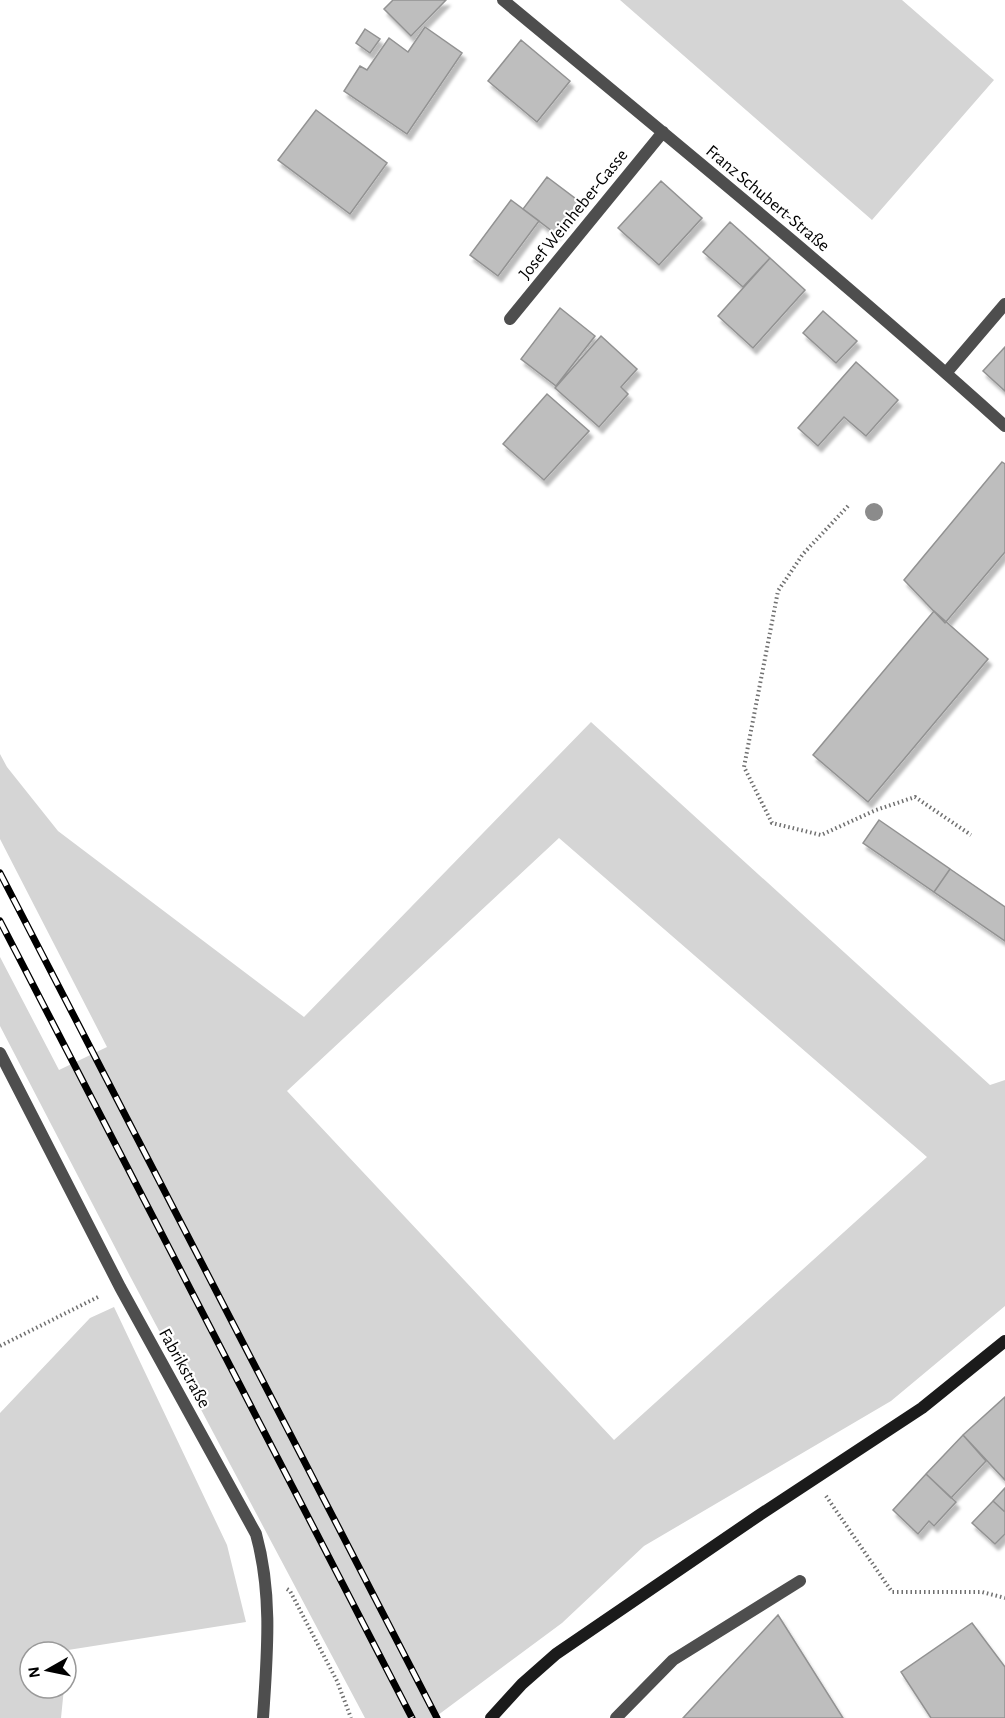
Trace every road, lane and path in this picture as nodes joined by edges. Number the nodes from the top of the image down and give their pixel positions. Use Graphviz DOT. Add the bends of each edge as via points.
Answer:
graph roads {
  1 [pos="503,0"];
  2 [pos="663,132"];
  3 [pos="1005,304"];
  4 [pos="510,319"];
  5 [pos="946,373"];
  6 [pos="1005,426"];
  7 [pos="848,506"];
  8 [pos="971,835"];
  9 [pos="0,1053"];
  10 [pos="120,1287"];
  11 [pos="1005,1341"];
  12 [pos="0,1346"];
  13 [pos="815,1479"];
  14 [pos="266,1576"];
  15 [pos="800,1581"];
  16 [pos="1005,1598"];
  17 [pos="262,1718"];
  18 [pos="351,1718"];
  19 [pos="491,1718"];
  20 [pos="616,1718"];
  1 -- 2 [label="street, Franz Schubert-Straße"];
  2 -- 4 [label="street, Josef Weinheber-Gasse"];
  2 -- 5 [label="street, Franz Schubert-Straße"];
  3 -- 5 [label="street"];
  5 -- 6 [label="street, Franz Schubert-Straße"];
  7 -- 8 [label="path" via="803,554 778,591 744,766 772,823 821,835 915,796"];
  9 -- 10 [label="street, Fabrikstraße"];
  10 -- 12 [label="path"];
  10 -- 14 [label="street, Fabrikstraße" via="256,1534"];
  11 -- 13 [label="main road" via="922,1408"];
  13 -- 16 [label="path" via="892,1592 982,1592"];
  13 -- 19 [label="main road" via="556,1654"];
  14 -- 17 [label="street, Fabrikstraße" via="269,1626"];
  14 -- 18 [label="path" via="290,1591 337,1681"];
  15 -- 20 [label="street" via="674,1660"];
}
